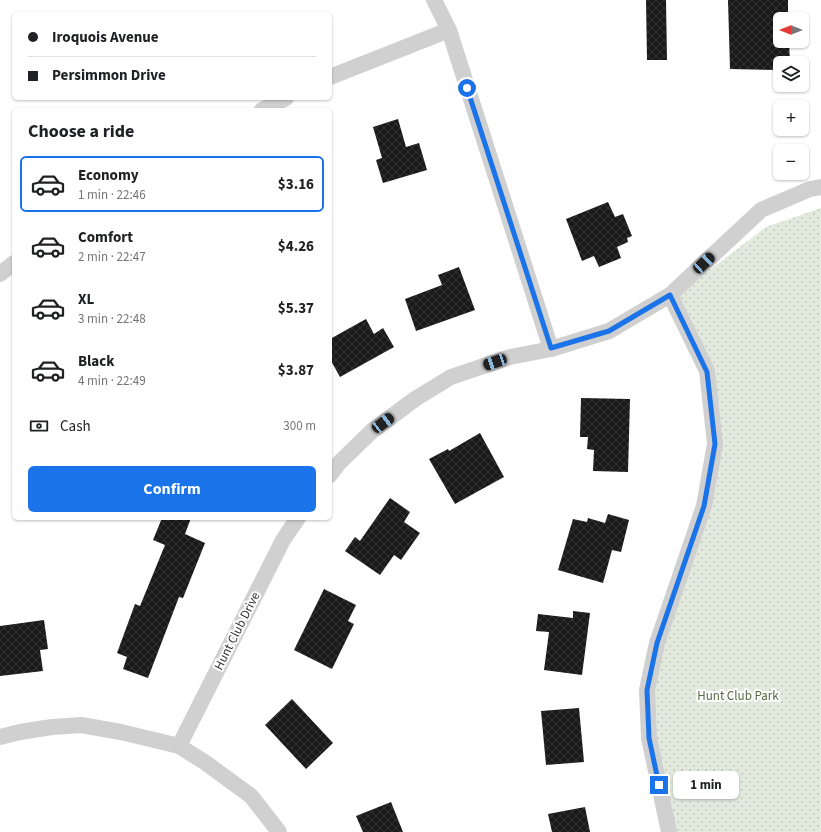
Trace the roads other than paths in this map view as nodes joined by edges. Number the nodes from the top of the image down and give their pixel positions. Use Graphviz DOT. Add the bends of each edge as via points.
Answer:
graph roads {
  1 [pos="434,0"];
  2 [pos="448,30"];
  3 [pos="332,75"];
  4 [pos="282,100"];
  5 [pos="266,108"];
  6 [pos="821,187"];
  7 [pos="12,265"];
  8 [pos="0,274"];
  9 [pos="670,295"];
  10 [pos="551,348"];
  11 [pos="332,473"];
  12 [pos="297,520"];
  13 [pos="0,737"];
  14 [pos="179,746"];
  15 [pos="279,832"];
  16 [pos="669,832"];
  1 -- 2 [label="street"];
  2 -- 3 [label="street"];
  2 -- 10 [label="street"];
  4 -- 5 [label="street"];
  6 -- 9 [label="street" via="810,189 761,210"];
  7 -- 8 [label="street"];
  9 -- 10 [label="street" via="609,331"];
  9 -- 16 [label="street" via="707,372 715,444 704,506 657,643 647,690 649,738"];
  10 -- 11 [label="street" via="510,357 451,377 415,399 372,431"];
  12 -- 14 [label="street, Hunt Club Drive" via="284,540"];
  13 -- 14 [label="street" via="52,727 81,725"];
  14 -- 15 [label="street" via="252,796"];
}
